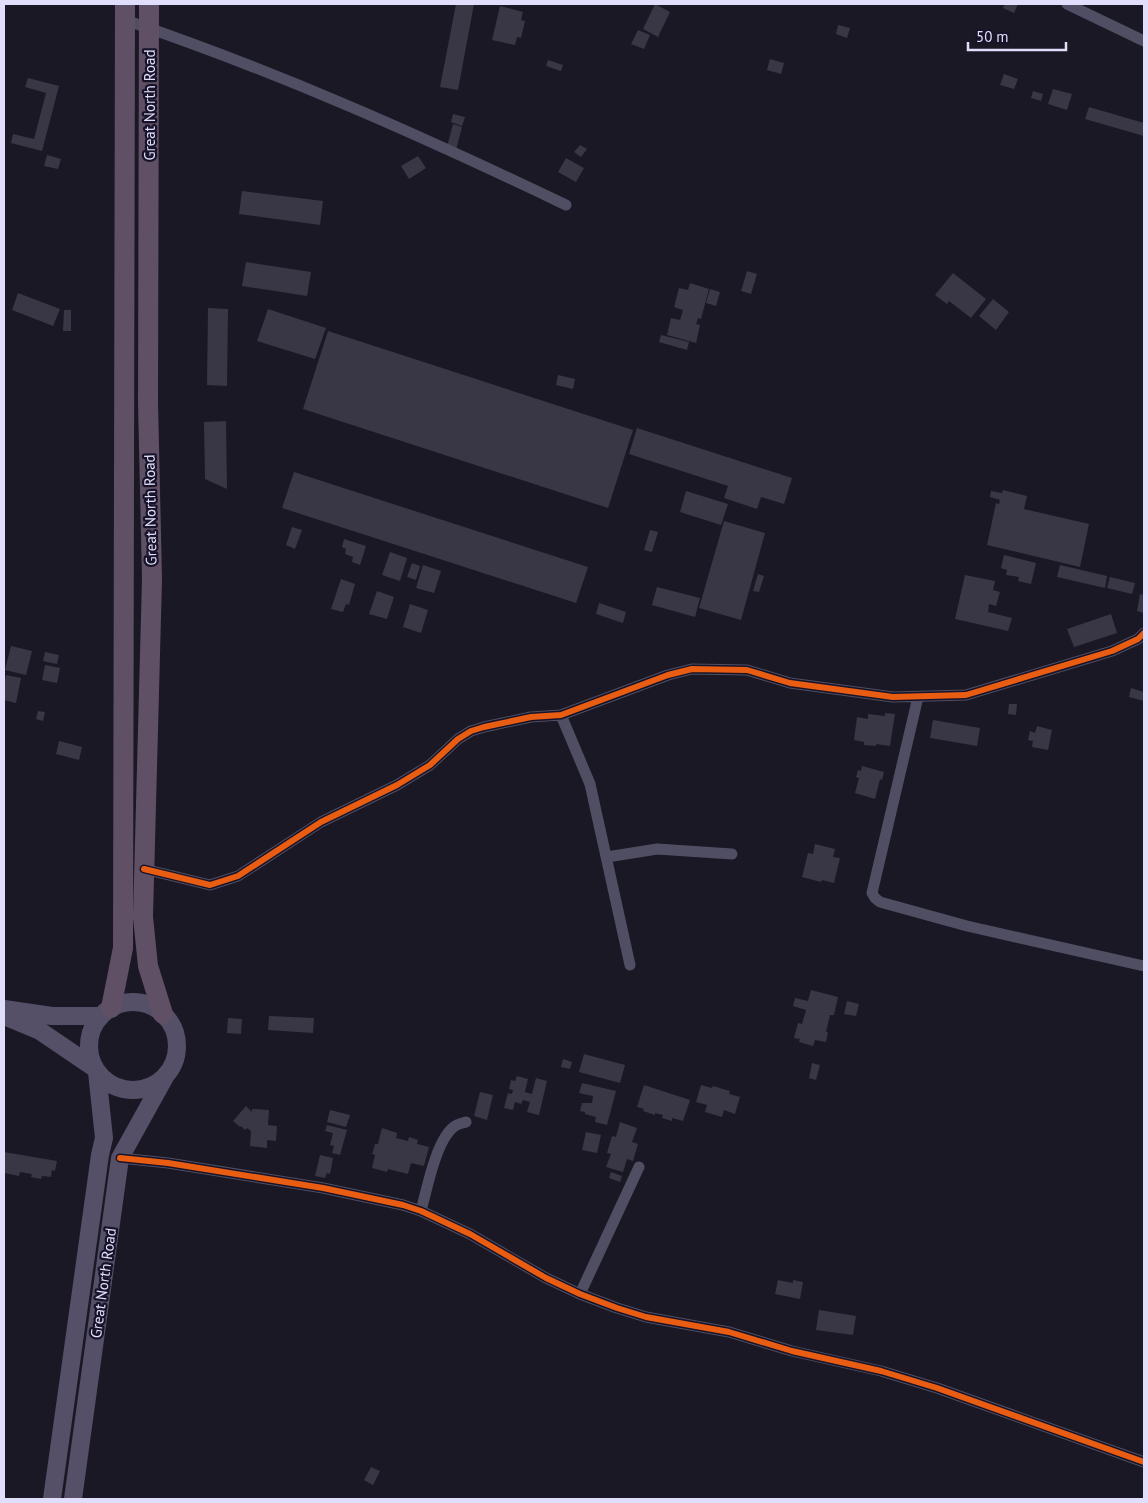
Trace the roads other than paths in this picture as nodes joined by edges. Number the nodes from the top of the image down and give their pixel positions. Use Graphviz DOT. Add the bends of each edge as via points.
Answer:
graph roads {
  1 [pos="149,4"];
  2 [pos="1067,4"];
  3 [pos="125,12"];
  4 [pos="149,28"];
  5 [pos="1144,41"];
  6 [pos="566,205"];
  7 [pos="1144,633"];
  8 [pos="918,697"];
  9 [pos="561,715"];
  10 [pos="732,854"];
  11 [pos="606,857"];
  12 [pos="144,869"];
  13 [pos="630,965"];
  14 [pos="1144,966"];
  15 [pos="4,1009"];
  16 [pos="106,1012"];
  17 [pos="163,1014"];
  18 [pos="4,1016"];
  19 [pos="95,1070"];
  20 [pos="165,1077"];
  21 [pos="466,1122"];
  22 [pos="120,1158"];
  23 [pos="639,1167"];
  24 [pos="421,1211"];
  25 [pos="580,1294"];
  26 [pos="1144,1462"];
  27 [pos="52,1499"];
  28 [pos="73,1499"];
  1 -- 4 [label="highway, Great North Road"];
  2 -- 5 [label="street"];
  3 -- 4 [label="street"];
  3 -- 16 [label="highway, Great North Road" via="123,948"];
  4 -- 6 [label="street" via="305,87 455,152"];
  4 -- 12 [label="highway, Great North Road" via="148,402 152,579"];
  7 -- 8 [label="street" via="1112,651 966,695"];
  8 -- 9 [label="street" via="893,697 790,683 747,670 692,669"];
  8 -- 14 [label="street" via="872,893 875,898 967,926"];
  9 -- 11 [label="street" via="590,784"];
  9 -- 12 [label="street" via="471,731 430,765 397,786 321,822 238,876 210,885"];
  10 -- 11 [label="street" via="658,849"];
  11 -- 13 [label="street"];
  12 -- 17 [label="highway, Great North Road" via="143,917 148,966"];
  15 -- 16 [label="main road" via="52,1016"];
  16 -- 17 [label="main road" via="124,1003 138,1002"];
  16 -- 19 [label="main road" via="89,1037 89,1052"];
  17 -- 20 [label="main road" via="172,1026 177,1043 175,1061"];
  18 -- 19 [label="main road" via="40,1031"];
  19 -- 20 [label="main road" via="108,1083 130,1091 146,1089"];
  19 -- 27 [label="main road, Great North Road" via="104,1138"];
  20 -- 22 [label="main road, Great North Road"];
  21 -- 24 [label="street" via="454,1127 444,1140 436,1156"];
  22 -- 24 [label="street" via="365,1195"];
  22 -- 28 [label="main road, Great North Road"];
  23 -- 25 [label="street"];
  24 -- 25 [label="street"];
  25 -- 26 [label="street" via="646,1317 729,1332 792,1351 881,1371 944,1390"];
}
